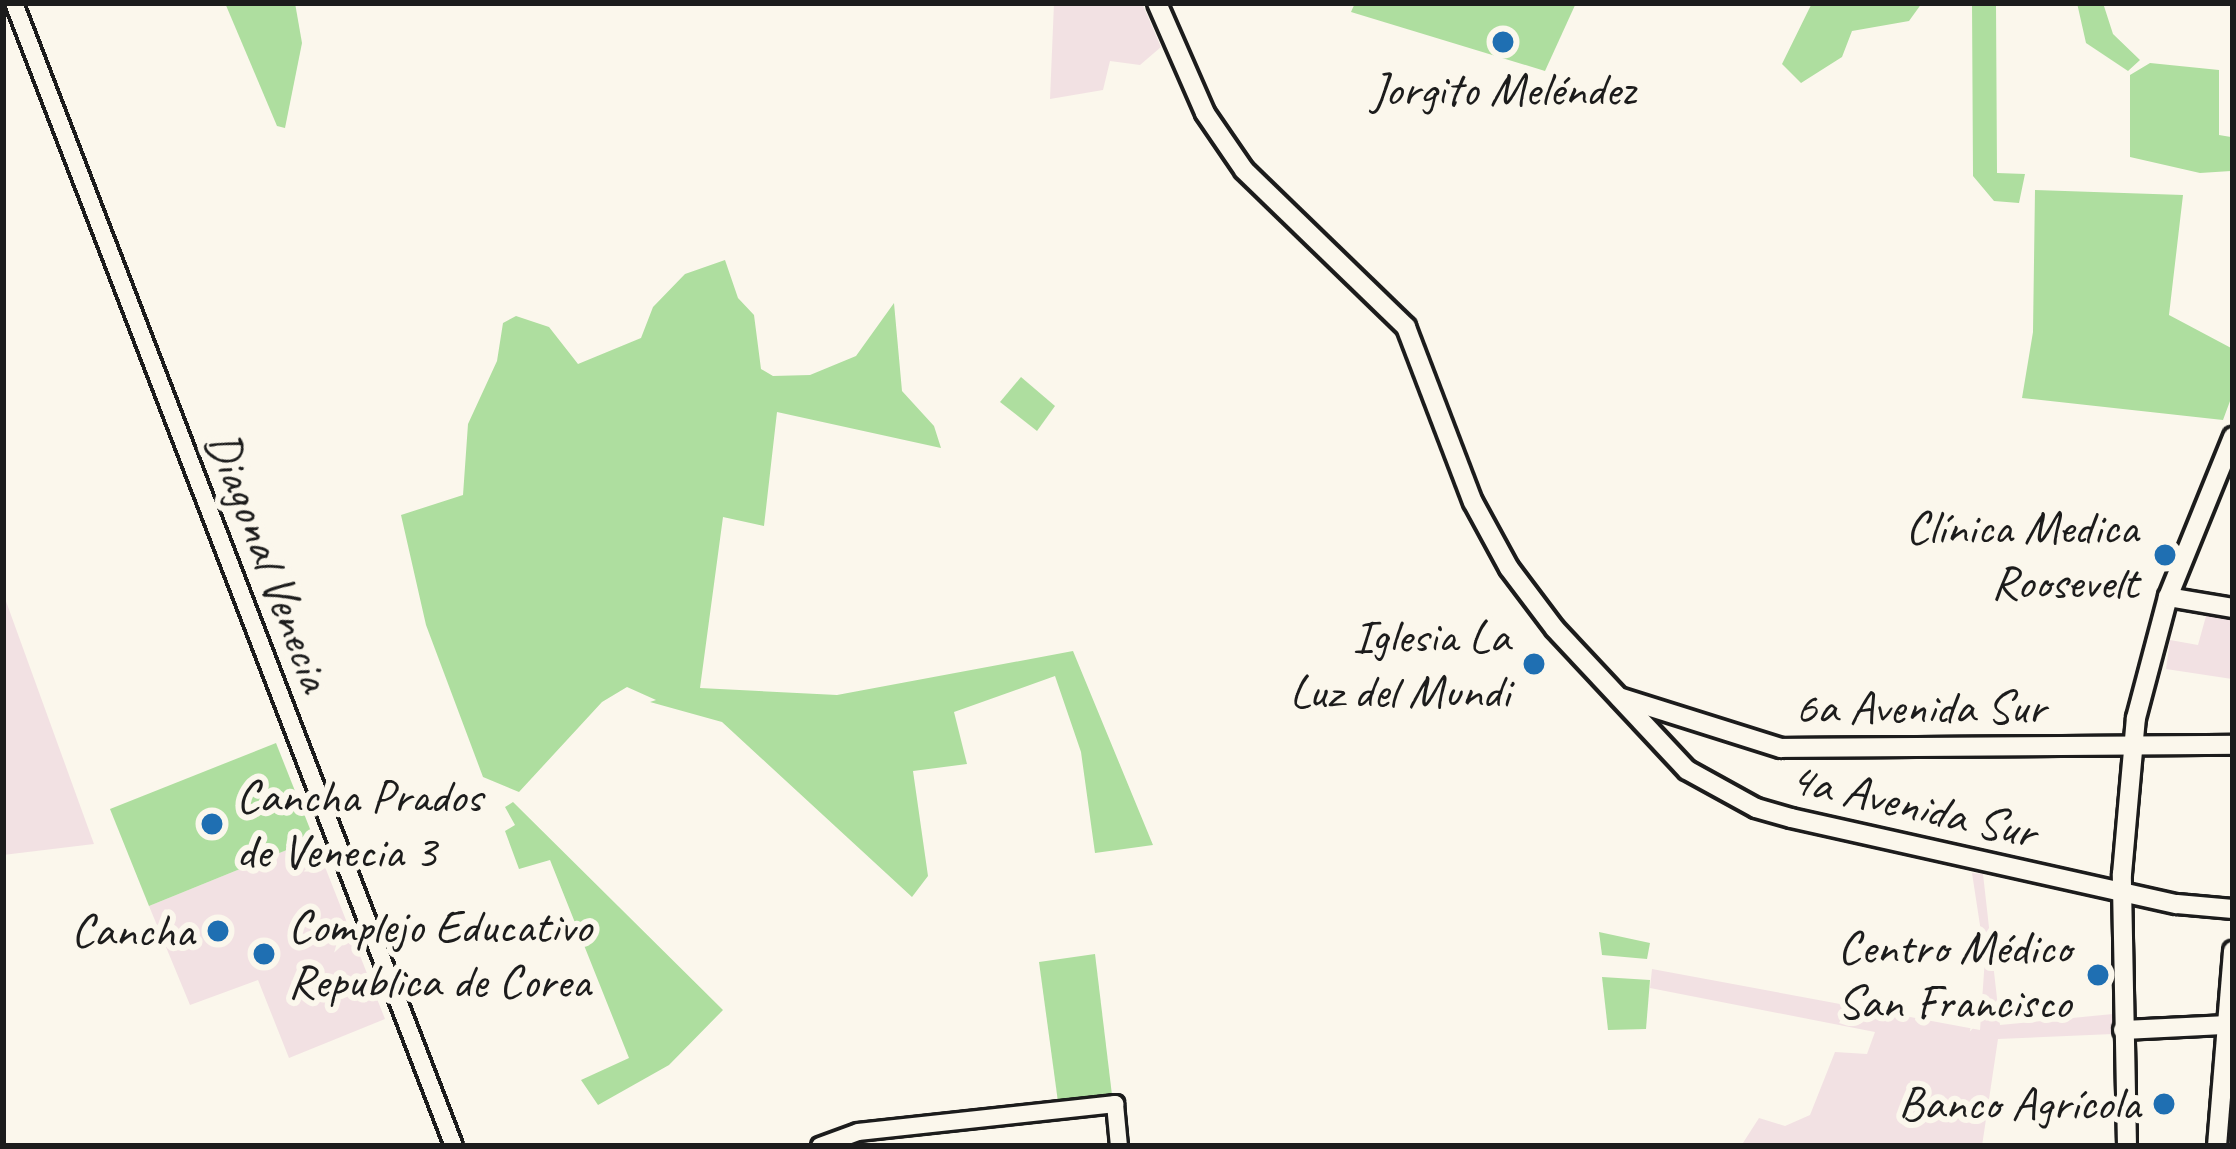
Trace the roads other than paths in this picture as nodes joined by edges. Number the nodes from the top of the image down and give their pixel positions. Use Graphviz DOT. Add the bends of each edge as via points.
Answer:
graph roads {
  1 [pos="14,3"];
  2 [pos="1157,3"];
  3 [pos="2233,437"];
  4 [pos="2168,597"];
  5 [pos="2233,608"];
  6 [pos="1615,696"];
  7 [pos="1672,713"];
  8 [pos="2233,745"];
  9 [pos="1661,748"];
  10 [pos="2132,748"];
  11 [pos="2122,892"];
  12 [pos="2233,909"];
  13 [pos="2233,951"];
  14 [pos="2224,1025"];
  15 [pos="2123,1030"];
  16 [pos="454,1146"];
  17 [pos="820,1146"];
  18 [pos="1118,1146"];
  19 [pos="2127,1146"];
  20 [pos="2217,1146"];
  1 -- 16 [label="street, Diagonal Venecia"];
  2 -- 6 [label="main road, 4a Avenida Sur" via="1205,113 1244,170 1406,328 1490,536"];
  3 -- 4 [label="main road"];
  4 -- 5 [label="main road"];
  4 -- 10 [label="main road"];
  6 -- 7 [label="main road, 6a Avenida Sur"];
  6 -- 9 [label="main road, 4a Avenida Sur"];
  7 -- 9 [label="main road" via="1656,728"];
  7 -- 10 [label="main road, 6a Avenida Sur" via="1781,748"];
  8 -- 10 [label="main road, 6a Avenida Sur"];
  9 -- 11 [label="main road, 4a Avenida Sur" via="1756,808"];
  10 -- 11 [label="main road"];
  11 -- 12 [label="main road, 4a Avenida Sur"];
  11 -- 15 [label="main road"];
  13 -- 14 [label="main road"];
  14 -- 15 [label="main road"];
  14 -- 20 [label="main road"];
  15 -- 19 [label="main road"];
  17 -- 18 [label="street" via="858,1132 1115,1104"];
}
